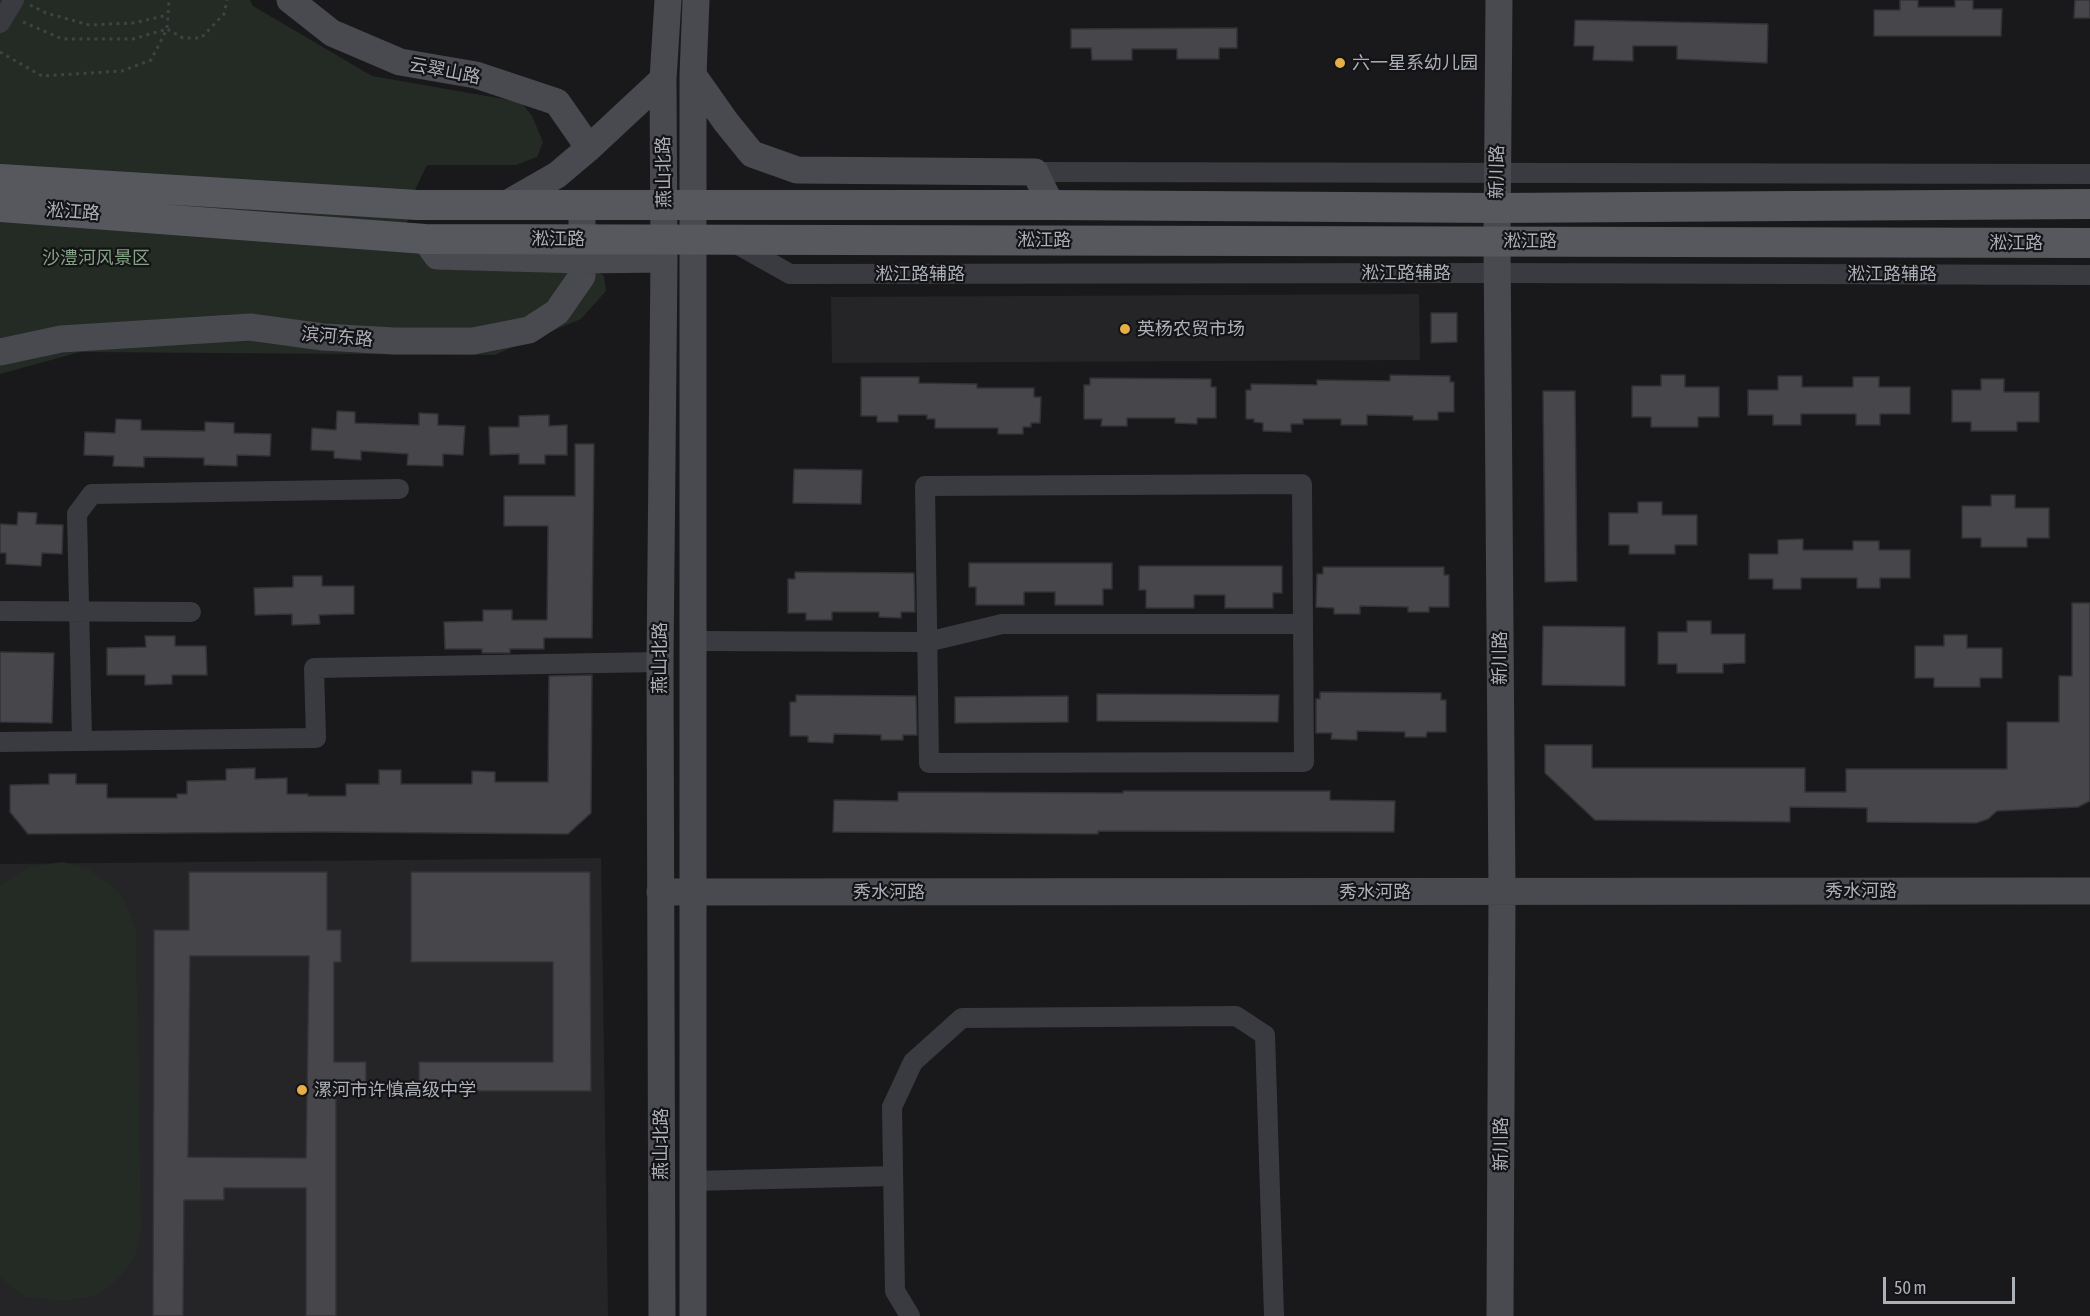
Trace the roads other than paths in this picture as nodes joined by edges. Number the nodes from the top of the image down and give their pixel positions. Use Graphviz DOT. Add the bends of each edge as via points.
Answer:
graph roads {
  1 [pos="290,0"];
  2 [pos="668,0"];
  3 [pos="696,0"];
  4 [pos="1498,0"];
  5 [pos="693,75"];
  6 [pos="663,79"];
  7 [pos="589,148"];
  8 [pos="1035,172"];
  9 [pos="1497,174"];
  10 [pos="2090,174"];
  11 [pos="0,179"];
  12 [pos="2090,204"];
  13 [pos="1051,205"];
  14 [pos="503,206"];
  15 [pos="582,206"];
  16 [pos="679,206"];
  17 [pos="0,207"];
  18 [pos="1497,208"];
  19 [pos="731,240"];
  20 [pos="1497,241"];
  21 [pos="2090,243"];
  22 [pos="674,246"];
  23 [pos="582,250"];
  24 [pos="1497,273"];
  25 [pos="2090,275"];
  26 [pos="0,352"];
  27 [pos="399,489"];
  28 [pos="0,611"];
  29 [pos="80,611"];
  30 [pos="191,612"];
  31 [pos="1303,624"];
  32 [pos="694,641"];
  33 [pos="927,642"];
  34 [pos="660,663"];
  35 [pos="82,740"];
  36 [pos="0,742"];
  37 [pos="1502,891"];
  38 [pos="2090,891"];
  39 [pos="660,892"];
  40 [pos="692,893"];
  41 [pos="893,1176"];
  42 [pos="692,1181"];
  43 [pos="662,1316"];
  44 [pos="693,1316"];
  45 [pos="910,1316"];
  46 [pos="1274,1316"];
  47 [pos="1500,1316"];
  1 -- 7 [label="street, 云翠山路" via="332,33 400,62 476,75 557,102"];
  2 -- 6 [label="street, 燕山北路"];
  3 -- 5 [label="street, 燕山北路"];
  4 -- 9 [label="street, 新川路"];
  5 -- 8 [label="street" via="752,154 797,170"];
  5 -- 16 [label="street, 燕山北路"];
  6 -- 7 [label="street"];
  6 -- 16 [label="street, 燕山北路"];
  7 -- 14 [label="street" via="557,175"];
  8 -- 9 [label="street"];
  8 -- 13 [label="street"];
  9 -- 10 [label="street"];
  9 -- 18 [label="street, 新川路"];
  11 -- 14 [label="main road, 淞江路" via="417,205"];
  12 -- 18 [label="main road, 淞江路"];
  13 -- 16 [label="main road, 淞江路"];
  13 -- 18 [label="main road, 淞江路"];
  14 -- 15 [label="main road, 淞江路"];
  15 -- 16 [label="main road, 淞江路"];
  15 -- 23 [label="street, 滨河东路"];
  16 -- 22 [label="street, 燕山北路"];
  17 -- 23 [label="main road, 淞江路"];
  18 -- 20 [label="street, 新川路"];
  19 -- 20 [label="main road, 淞江路"];
  19 -- 22 [label="main road, 淞江路"];
  19 -- 24 [label="street, 淞江路辅路" via="790,274"];
  20 -- 21 [label="main road, 淞江路"];
  20 -- 24 [label="street, 新川路"];
  22 -- 23 [label="main road, 淞江路"];
  22 -- 32 [label="street, 燕山北路"];
  22 -- 34 [label="street, 燕山北路"];
  23 -- 26 [label="street, 滨河东路" via="582,276 557,312 529,330 473,341 394,341 250,327 62,339"];
  24 -- 25 [label="street, 淞江路辅路"];
  24 -- 37 [label="street, 新川路"];
  27 -- 29 [label="street" via="92,494 77,514"];
  28 -- 29 [label="street"];
  29 -- 30 [label="street"];
  29 -- 35 [label="street"];
  31 -- 33 [label="street" via="1002,624"];
  31 -- 33 [label="street" via="1304,762 929,763"];
  31 -- 33 [label="street" via="1302,484 925,486"];
  32 -- 33 [label="street"];
  32 -- 40 [label="street, 燕山北路"];
  34 -- 35 [label="street" via="314,668 316,738"];
  34 -- 39 [label="street, 燕山北路"];
  35 -- 36 [label="street"];
  37 -- 38 [label="street, 秀水河路"];
  37 -- 40 [label="street, 秀水河路"];
  37 -- 47 [label="street, 新川路"];
  39 -- 40 [label="street, 秀水河路"];
  39 -- 43 [label="street, 燕山北路"];
  40 -- 42 [label="street, 燕山北路"];
  41 -- 42 [label="street"];
  41 -- 45 [label="street" via="895,1292"];
  41 -- 46 [label="street" via="892,1107 913,1062 962,1018 1236,1016 1265,1035"];
  42 -- 44 [label="street, 燕山北路"];
}
